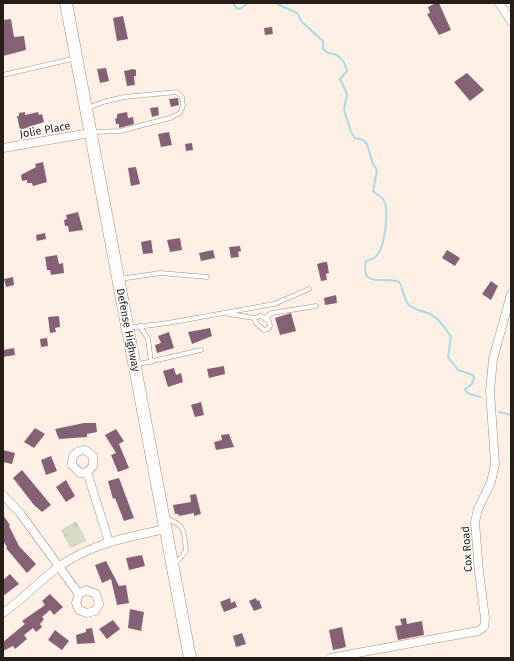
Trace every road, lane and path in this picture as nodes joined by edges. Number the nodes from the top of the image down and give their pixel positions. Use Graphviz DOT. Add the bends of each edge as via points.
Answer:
graph roads {
  1 [pos="66,3"];
  2 [pos="499,3"];
  3 [pos="511,22"];
  4 [pos="76,58"];
  5 [pos="3,75"];
  6 [pos="86,110"];
  7 [pos="90,132"];
  8 [pos="3,148"];
  9 [pos="207,277"];
  10 [pos="118,279"];
  11 [pos="309,289"];
  12 [pos="511,294"];
  13 [pos="316,306"];
  14 [pos="223,313"];
  15 [pos="254,318"];
  16 [pos="265,318"];
  17 [pos="140,326"];
  18 [pos="128,328"];
  19 [pos="201,350"];
  20 [pos="151,362"];
  21 [pos="135,365"];
  22 [pos="87,472"];
  23 [pos="3,495"];
  24 [pos="165,524"];
  25 [pos="109,542"];
  26 [pos="173,566"];
  27 [pos="58,567"];
  28 [pos="79,594"];
  29 [pos="3,613"];
  30 [pos="190,658"];
  31 [pos="330,658"];
  1 -- 4 [label="main road, Defense Highway"];
  2 -- 3 [label="street"];
  4 -- 5 [label="lane"];
  4 -- 6 [label="main road, Defense Highway"];
  6 -- 7 [label="main road, Defense Highway"];
  6 -- 7 [label="lane" via="103,102 163,92 177,92 182,97 183,106 180,113 170,118 120,131"];
  7 -- 8 [label="street, Jolie Place"];
  7 -- 10 [label="main road, Defense Highway"];
  9 -- 10 [label="lane" via="160,273"];
  10 -- 18 [label="main road, Defense Highway"];
  11 -- 14 [label="lane" via="274,304"];
  12 -- 31 [label="street, Cox Road" via="493,359 490,384 489,403 495,464 491,482 478,509 475,522 484,626 478,632"];
  13 -- 16 [label="lane" via="272,313"];
  14 -- 15 [label="lane"];
  14 -- 17 [label="lane"];
  15 -- 16 [label="lane"];
  15 -- 16 [label="lane" via="256,324 264,330 270,326"];
  17 -- 18 [label="lane"];
  17 -- 20 [label="lane" via="149,343"];
  18 -- 21 [label="main road, Defense Highway"];
  19 -- 20 [label="lane"];
  20 -- 21 [label="lane"];
  21 -- 24 [label="main road, Defense Highway"];
  22 -- 25 [label="street"];
  23 -- 27 [label="street" via="20,513"];
  24 -- 25 [label="street"];
  24 -- 26 [label="main road, Defense Highway"];
  24 -- 26 [label="lane" via="180,524 184,530 186,551"];
  25 -- 27 [label="street"];
  26 -- 30 [label="main road, Defense Highway"];
  27 -- 28 [label="street"];
  27 -- 29 [label="street"];
}
